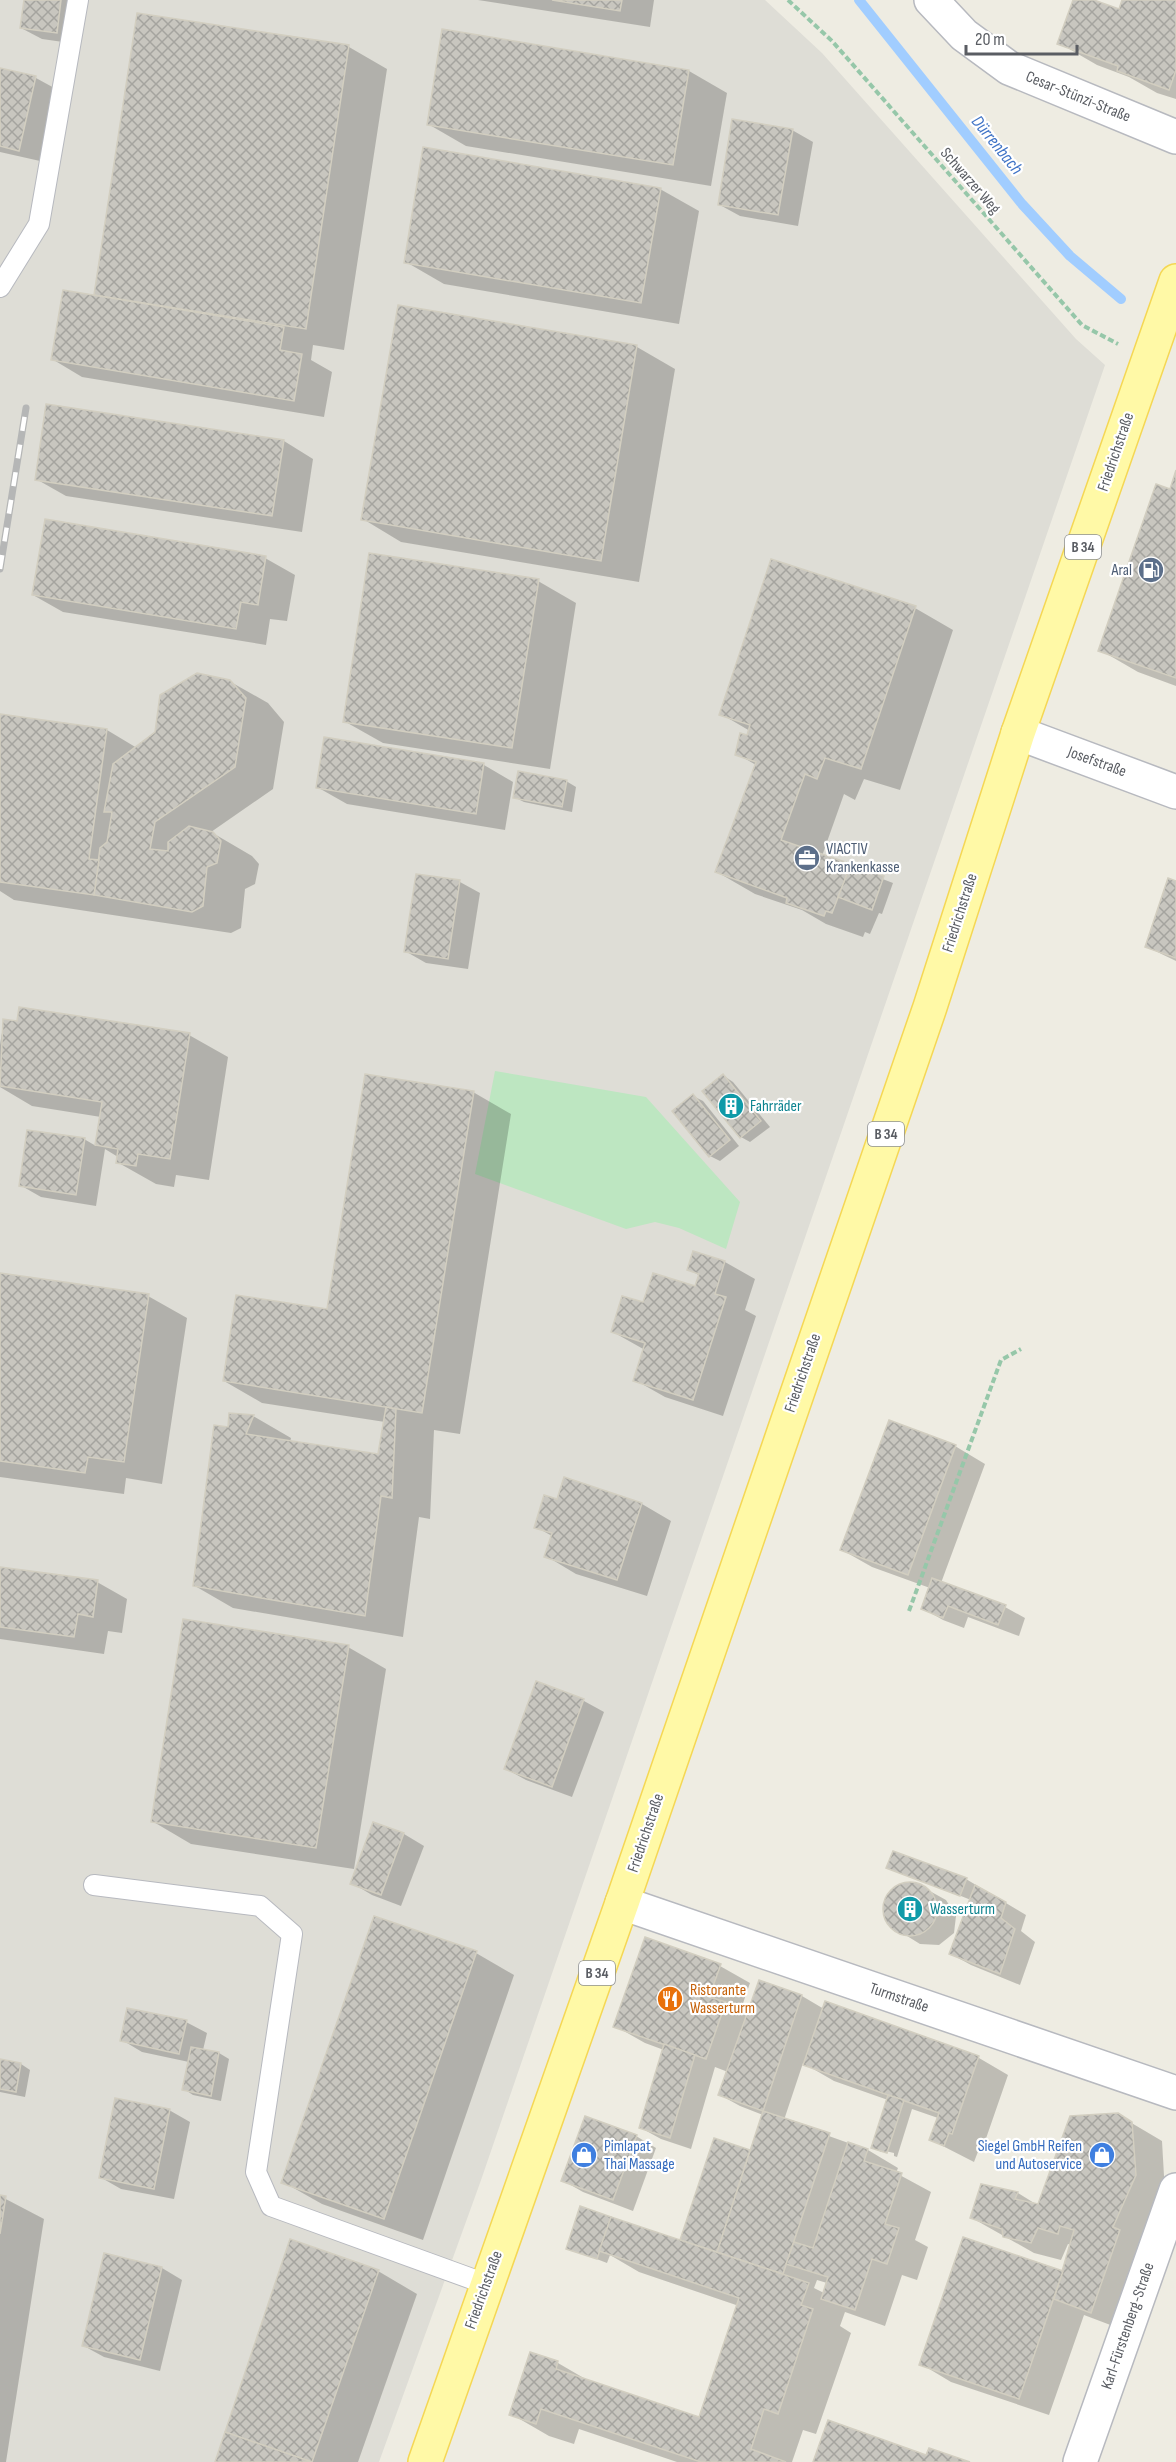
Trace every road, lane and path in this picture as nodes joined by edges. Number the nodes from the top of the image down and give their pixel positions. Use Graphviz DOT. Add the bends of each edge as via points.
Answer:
graph roads {
  1 [pos="78,0"];
  2 [pos="788,0"];
  3 [pos="931,0"];
  4 [pos="1176,137"];
  5 [pos="1176,281"];
  6 [pos="0,287"];
  7 [pos="1148,360"];
  8 [pos="1018,733"];
  9 [pos="1176,792"];
  10 [pos="1021,1349"];
  11 [pos="909,1611"];
  12 [pos="94,1885"];
  13 [pos="622,1903"];
  14 [pos="1176,2093"];
  15 [pos="1176,2190"];
  16 [pos="486,2284"];
  17 [pos="424,2462"];
  18 [pos="1080,2462"];
  1 -- 6 [label="lane" via="39,225"];
  2 -- 7 [label="path, Schwarzer Weg" via="832,41 1082,324"];
  3 -- 4 [label="street, Cesar-Stünzi-Straße" via="964,35 1009,68"];
  5 -- 7 [label="main road, Friedrichstraße / B 34"];
  7 -- 8 [label="main road, Friedrichstraße / B 34"];
  8 -- 9 [label="street, Josefstraße"];
  8 -- 13 [label="main road, Friedrichstraße / B 34" via="930,1007"];
  10 -- 11 [label="path" via="1001,1360"];
  12 -- 16 [label="lane" via="260,1906 292,1934 256,2172 271,2206"];
  13 -- 14 [label="street, Turmstraße"];
  13 -- 16 [label="main road, Friedrichstraße / B 34"];
  15 -- 18 [label="street, Karl-Fürstenberg-Straße"];
  16 -- 17 [label="main road, Friedrichstraße / B 34"];
}
